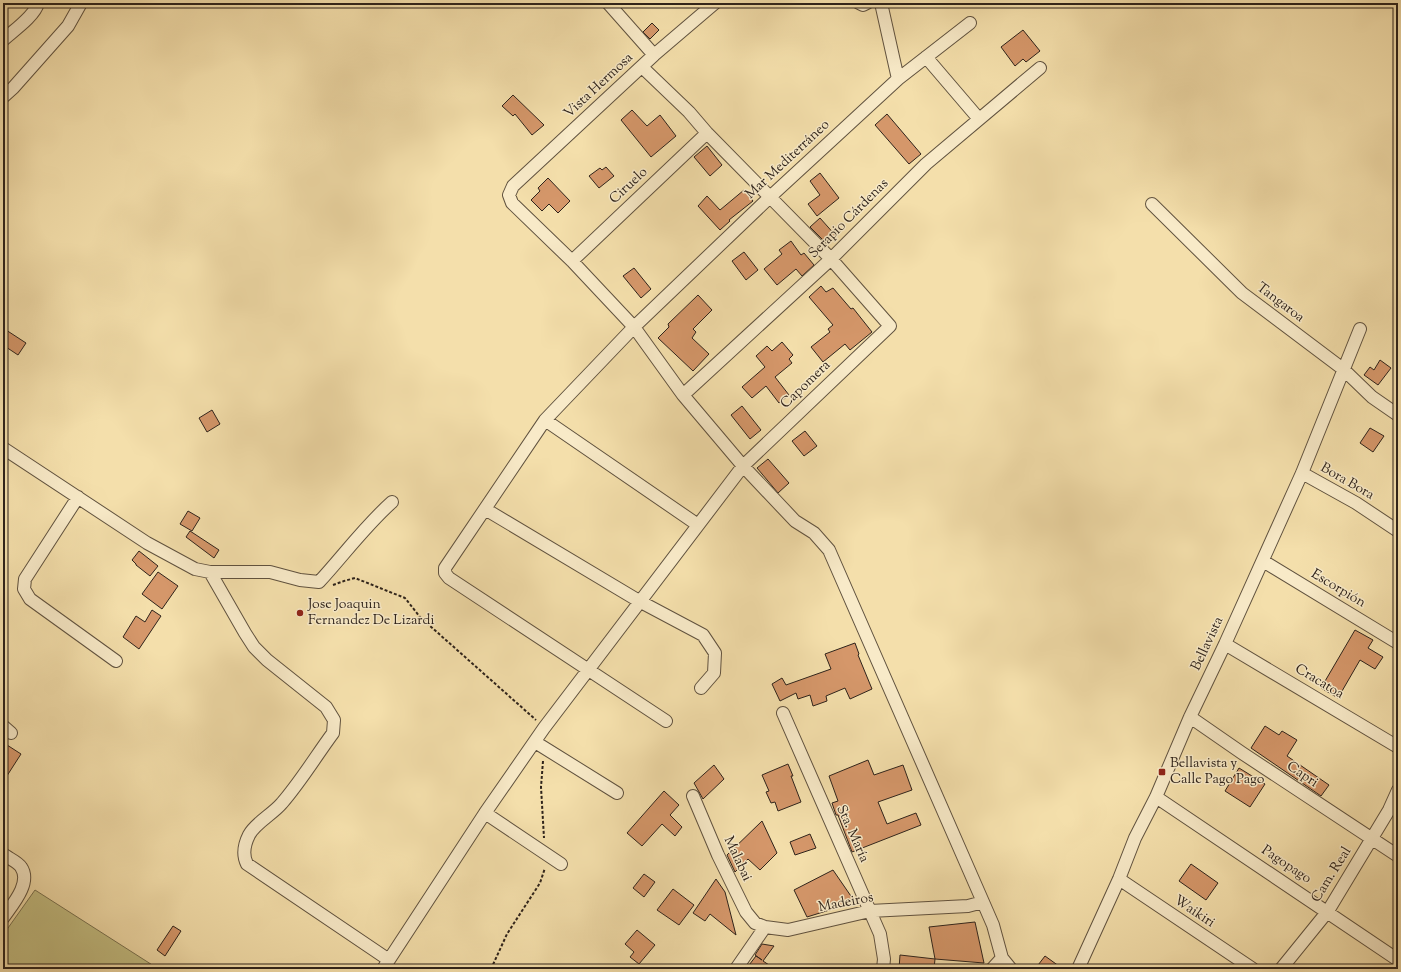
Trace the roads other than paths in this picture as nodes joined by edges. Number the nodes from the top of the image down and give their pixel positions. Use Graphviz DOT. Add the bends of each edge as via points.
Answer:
graph roads {
  1 [pos="38,3"];
  2 [pos="81,3"];
  3 [pos="608,3"];
  4 [pos="715,3"];
  5 [pos="859,3"];
  6 [pos="867,3"];
  7 [pos="881,3"];
  8 [pos="970,23"];
  9 [pos="3,40"];
  10 [pos="654,55"];
  11 [pos="926,57"];
  12 [pos="642,67"];
  13 [pos="1040,68"];
  14 [pos="898,79"];
  15 [pos="3,97"];
  16 [pos="979,119"];
  17 [pos="707,133"];
  18 [pos="770,197"];
  19 [pos="1152,204"];
  20 [pos="831,259"];
  21 [pos="572,261"];
  22 [pos="634,327"];
  23 [pos="1360,329"];
  24 [pos="1343,369"];
  25 [pos="683,395"];
  26 [pos="1398,415"];
  27 [pos="545,420"];
  28 [pos="3,448"];
  29 [pos="743,466"];
  30 [pos="1302,473"];
  31 [pos="78,497"];
  32 [pos="392,502"];
  33 [pos="485,509"];
  34 [pos="698,525"];
  35 [pos="1398,531"];
  36 [pos="1263,561"];
  37 [pos="210,572"];
  38 [pos="640,601"];
  39 [pos="1398,643"];
  40 [pos="1225,644"];
  41 [pos="116,661"];
  42 [pos="588,670"];
  43 [pos="700,688"];
  44 [pos="783,713"];
  45 [pos="1190,717"];
  46 [pos="666,722"];
  47 [pos="535,742"];
  48 [pos="1398,747"];
  49 [pos="1398,790"];
  50 [pos="617,793"];
  51 [pos="693,796"];
  52 [pos="1156,797"];
  53 [pos="485,813"];
  54 [pos="1372,840"];
  55 [pos="3,854"];
  56 [pos="1398,856"];
  57 [pos="561,864"];
  58 [pos="1119,879"];
  59 [pos="984,902"];
  60 [pos="870,911"];
  61 [pos="1328,911"];
  62 [pos="3,918"];
  63 [pos="765,927"];
  64 [pos="1002,958"];
  65 [pos="1398,960"];
  66 [pos="386,964"];
  67 [pos="736,969"];
  68 [pos="883,969"];
  69 [pos="992,969"];
  70 [pos="1011,969"];
  71 [pos="1078,969"];
  72 [pos="1253,969"];
  73 [pos="1281,969"];
  1 -- 9 [label="street" via="37,9 29,18"];
  2 -- 15 [label="street" via="68,26"];
  3 -- 10 [label="street"];
  4 -- 10 [label="street, Vista Hermosa"];
  5 -- 6 [label="street"];
  7 -- 14 [label="street"];
  8 -- 11 [label="street, Mar Mediterráneo"];
  10 -- 12 [label="street, Vista Hermosa"];
  11 -- 14 [label="street, Mar Mediterráneo"];
  11 -- 16 [label="street"];
  12 -- 17 [label="street"];
  12 -- 21 [label="street, Vista Hermosa" via="513,186 510,195 512,203"];
  13 -- 16 [label="street, Serapio Cárdenas"];
  14 -- 18 [label="street, Mar Mediterráneo"];
  16 -- 20 [label="street, Serapio Cárdenas" via="926,164"];
  17 -- 18 [label="street"];
  17 -- 21 [label="street, Ciruelo"];
  18 -- 20 [label="street"];
  18 -- 22 [label="street, Mar Mediterráneo"];
  19 -- 24 [label="street, Tangaroa" via="1242,293"];
  20 -- 25 [label="street, Serapio Cárdenas"];
  20 -- 29 [label="street, Capomera" via="890,326"];
  21 -- 22 [label="street"];
  22 -- 25 [label="street"];
  22 -- 27 [label="street, Mar Mediterráneo"];
  23 -- 24 [label="street, Bellavista"];
  24 -- 26 [label="street, Tangaroa" via="1372,397"];
  24 -- 30 [label="street, Bellavista"];
  25 -- 29 [label="street"];
  27 -- 33 [label="street, Mar Mediterráneo"];
  27 -- 34 [label="street"];
  28 -- 31 [label="street"];
  29 -- 34 [label="street, Capomera"];
  29 -- 59 [label="street" via="795,521 814,533 829,550"];
  30 -- 35 [label="street, Bora Bora" via="1356,503"];
  30 -- 36 [label="street, Bellavista"];
  31 -- 37 [label="street" via="147,543 195,569"];
  31 -- 41 [label="street" via="25,579 24,589 30,599"];
  32 -- 37 [label="street" via="374,518 319,582 270,572"];
  33 -- 38 [label="street"];
  33 -- 42 [label="street, Mar Mediterráneo" via="446,568 449,578"];
  34 -- 38 [label="street, Capomera"];
  36 -- 39 [label="street, Escorpión"];
  36 -- 40 [label="street, Bellavista"];
  37 -- 66 [label="street" via="254,647 326,707 334,720 333,733 284,802 249,834 244,858 247,864"];
  38 -- 42 [label="street, Capomera"];
  38 -- 43 [label="street" via="703,635 715,653 714,673"];
  40 -- 45 [label="street, Bellavista"];
  40 -- 48 [label="street, Cracatoa"];
  42 -- 46 [label="street"];
  42 -- 47 [label="street, Capomera"];
  44 -- 60 [label="street, Sta. María"];
  45 -- 52 [label="street, Bellavista"];
  45 -- 54 [label="street, Capri"];
  47 -- 50 [label="street"];
  47 -- 53 [label="street, Capomera"];
  49 -- 54 [label="street, Cam. Real"];
  51 -- 63 [label="street, Malabai" via="746,912 755,923"];
  52 -- 58 [label="street, Bellavista" via="1135,838"];
  52 -- 61 [label="street, Pagopago"];
  53 -- 57 [label="street"];
  53 -- 66 [label="street, Capomera"];
  54 -- 56 [label="street, Capri"];
  54 -- 61 [label="street, Cam. Real"];
  55 -- 62 [label="street" via="21,866 25,875 25,885"];
  58 -- 71 [label="street, Bellavista"];
  58 -- 72 [label="street, Waikiri"];
  59 -- 60 [label="street, Madeiros" via="968,906"];
  59 -- 64 [label="street"];
  60 -- 63 [label="street, Madeiros" via="788,930"];
  60 -- 68 [label="street, Sta. María" via="880,934"];
  61 -- 65 [label="street, Pagopago"];
  61 -- 73 [label="street, Cam. Real"];
  63 -- 67 [label="street"];
  64 -- 69 [label="street"];
  64 -- 70 [label="street"];
}
